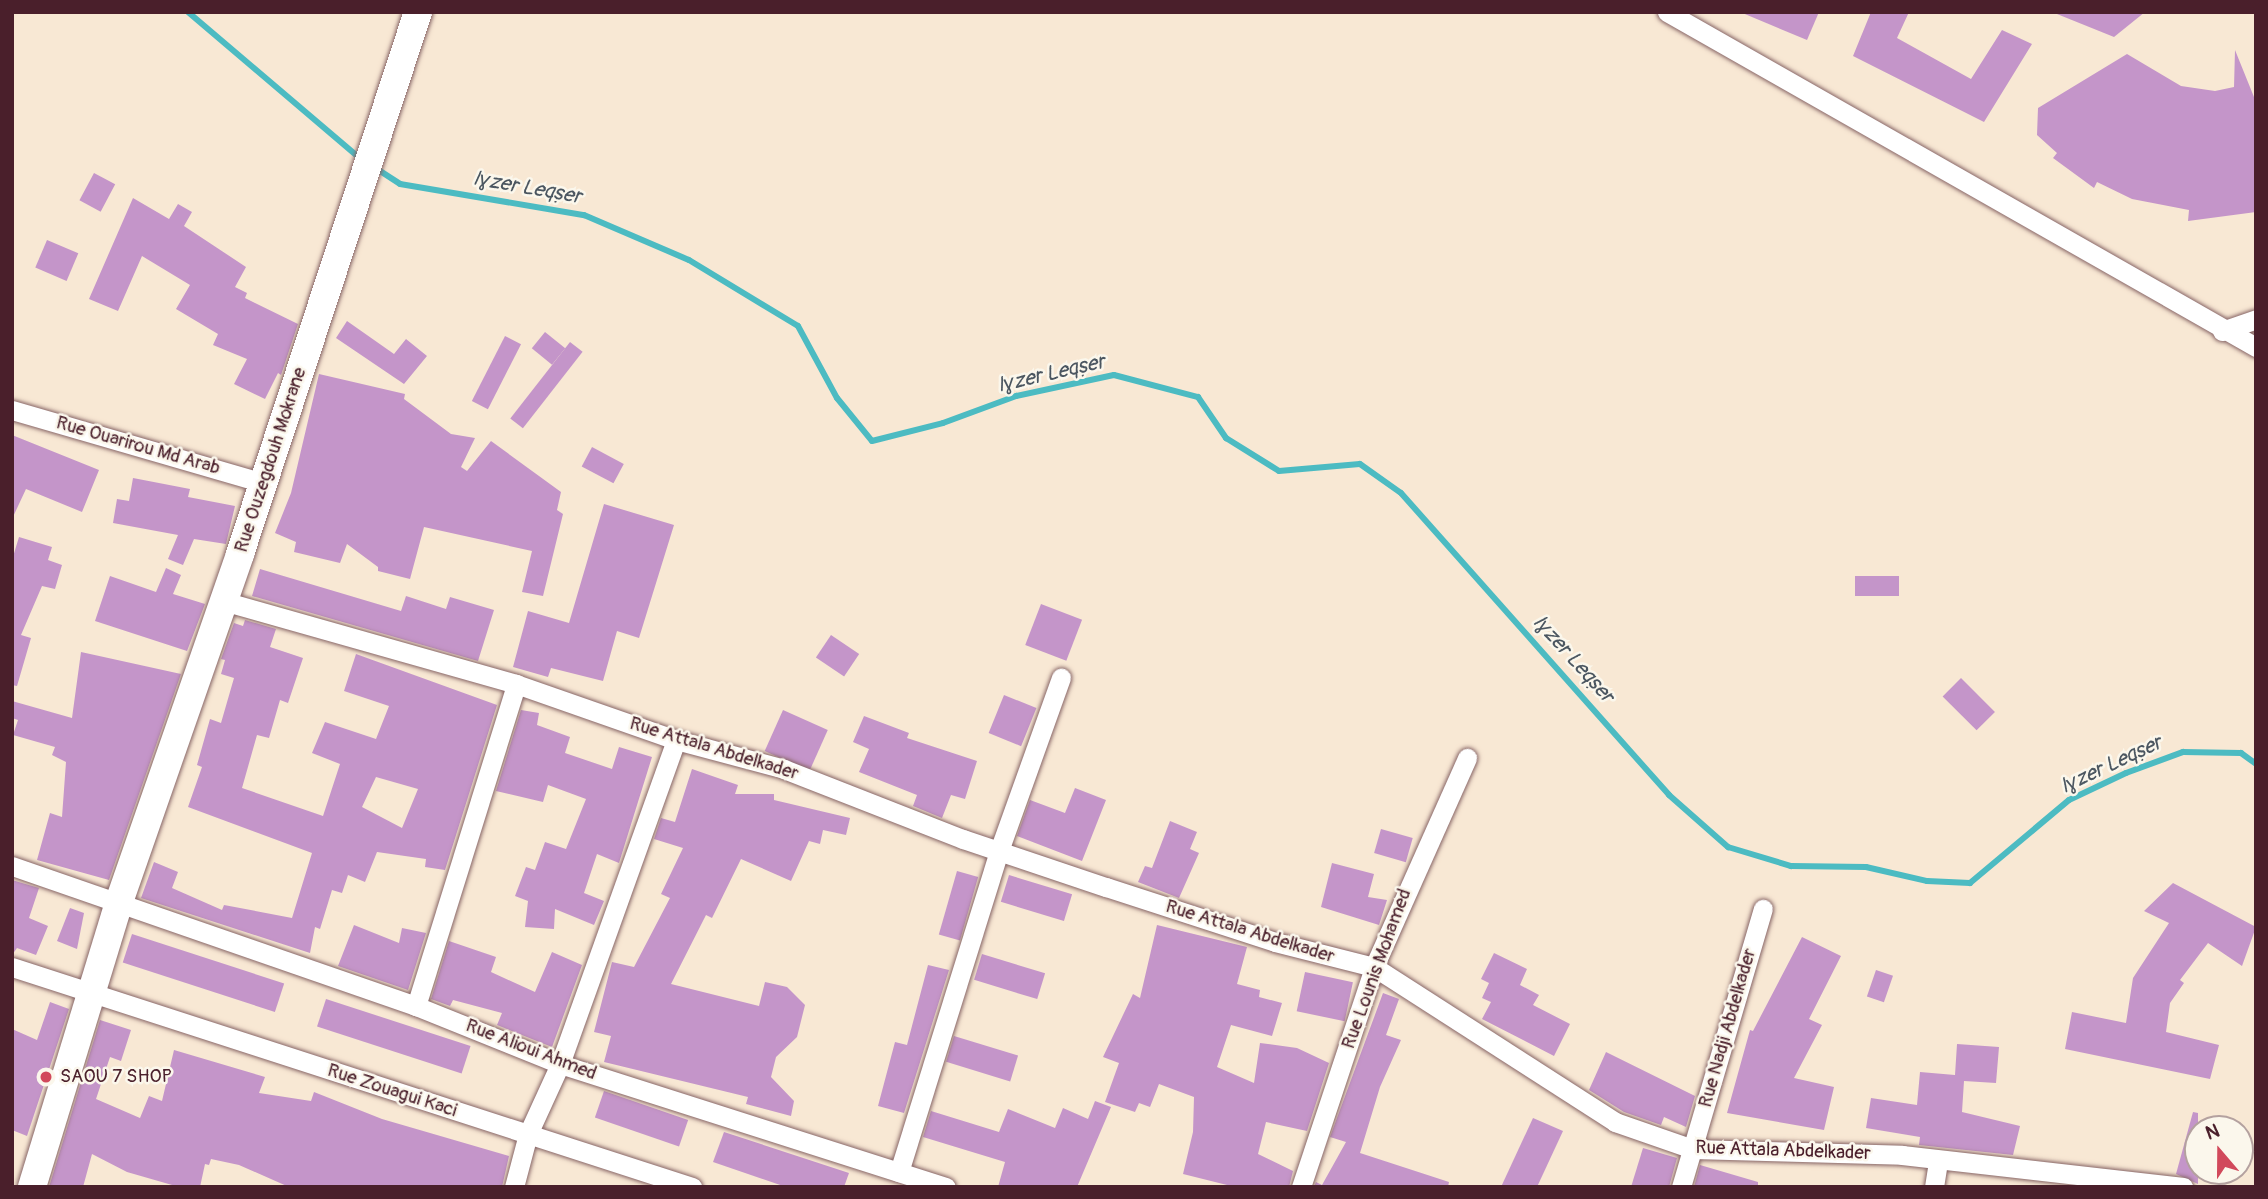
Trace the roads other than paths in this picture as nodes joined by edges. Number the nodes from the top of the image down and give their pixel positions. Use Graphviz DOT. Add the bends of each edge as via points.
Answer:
graph roads {
  1 [pos="418,12"];
  2 [pos="1667,12"];
  3 [pos="2256,319"];
  4 [pos="2222,331"];
  5 [pos="2256,347"];
  6 [pos="12,410"];
  7 [pos="264,483"];
  8 [pos="223,601"];
  9 [pos="1061,678"];
  10 [pos="516,684"];
  11 [pos="676,740"];
  12 [pos="1467,758"];
  13 [pos="1000,848"];
  14 [pos="12,866"];
  15 [pos="118,905"];
  16 [pos="1763,909"];
  17 [pos="12,967"];
  18 [pos="1374,967"];
  19 [pos="93,995"];
  20 [pos="416,1006"];
  21 [pos="560,1064"];
  22 [pos="528,1134"];
  23 [pos="1693,1149"];
  24 [pos="1938,1162"];
  25 [pos="899,1172"];
  26 [pos="32,1187"];
  27 [pos="514,1187"];
  28 [pos="692,1187"];
  29 [pos="946,1187"];
  30 [pos="1301,1187"];
  31 [pos="1681,1187"];
  32 [pos="1934,1187"];
  33 [pos="2183,1187"];
  1 -- 7 [label="main road, Rue Ouzegdouh Mokrane"];
  2 -- 4 [label="street"];
  3 -- 4 [label="street"];
  4 -- 5 [label="street"];
  6 -- 7 [label="street, Rue Ouarirou Md Arab"];
  7 -- 8 [label="main road, Rue Ouzegdouh Mokrane"];
  8 -- 10 [label="street, Rue Attala Abdelkader"];
  8 -- 15 [label="main road, Rue Ouzegdouh Mokrane"];
  9 -- 13 [label="street"];
  10 -- 11 [label="street, Rue Attala Abdelkader"];
  10 -- 20 [label="street"];
  11 -- 13 [label="street, Rue Attala Abdelkader" via="784,769 963,839"];
  11 -- 21 [label="street"];
  12 -- 18 [label="street, Rue Lounis Mohamed"];
  13 -- 18 [label="street, Rue Attala Abdelkader" via="1275,942"];
  13 -- 25 [label="street"];
  14 -- 15 [label="street, Rue Alioui Ahmed"];
  15 -- 19 [label="main road, Rue Ouzegdouh Mokrane"];
  15 -- 20 [label="street, Rue Alioui Ahmed"];
  16 -- 23 [label="street, Rue Nadji Abdelkader"];
  17 -- 19 [label="street, Rue Zouagui Kaci"];
  18 -- 23 [label="street, Rue Attala Abdelkader" via="1615,1122"];
  18 -- 30 [label="street, Rue Lounis Mohamed"];
  19 -- 22 [label="street, Rue Zouagui Kaci"];
  19 -- 26 [label="main road, Rue Ouzegdouh Mokrane"];
  20 -- 21 [label="street, Rue Alioui Ahmed"];
  21 -- 22 [label="street"];
  21 -- 25 [label="street, Rue Alioui Ahmed"];
  22 -- 27 [label="street"];
  22 -- 28 [label="street, Rue Zouagui Kaci"];
  23 -- 24 [label="street, Rue Attala Abdelkader" via="1902,1155"];
  23 -- 31 [label="street, Rue Nadji Abdelkader"];
  24 -- 32 [label="street"];
  24 -- 33 [label="street, Rue Attala Abdelkader" via="2054,1170"];
  25 -- 29 [label="street, Rue Alioui Ahmed"];
}
